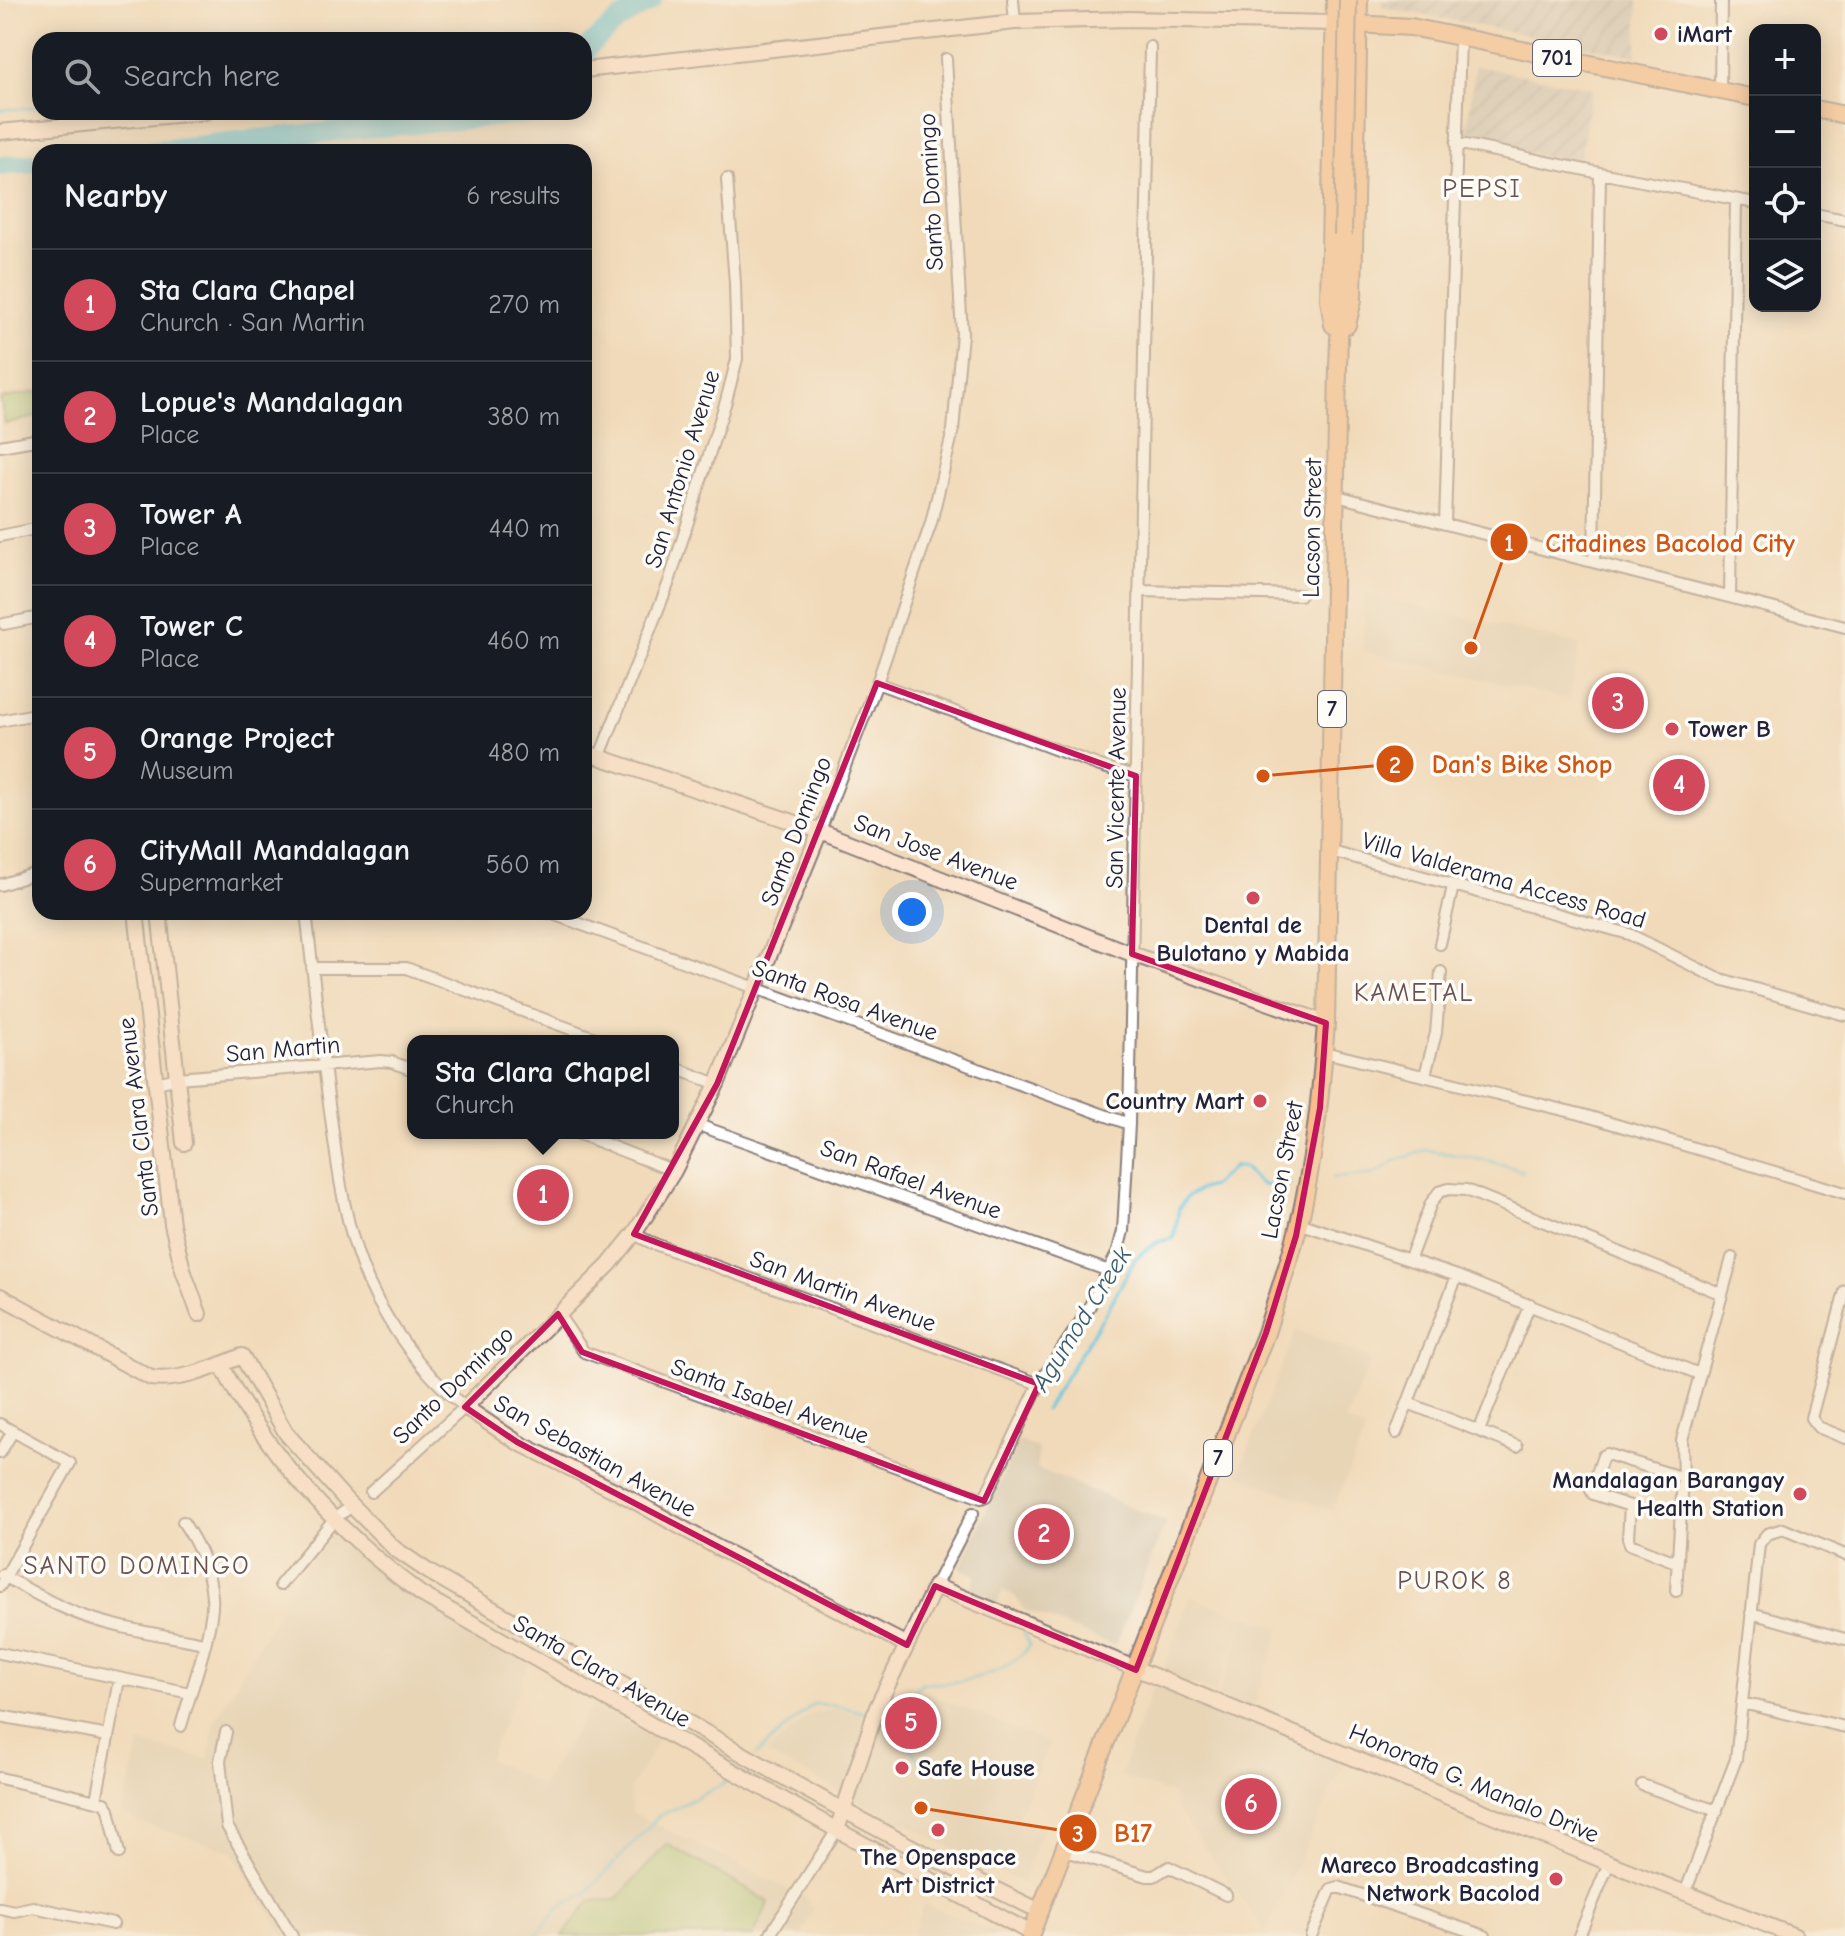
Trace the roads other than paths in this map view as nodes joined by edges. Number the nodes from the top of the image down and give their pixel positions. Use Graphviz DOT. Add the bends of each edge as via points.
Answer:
graph roads {
  1 [pos="1013,0"];
  2 [pos="1335,0"];
  3 [pos="1348,0"];
  4 [pos="1359,0"];
  5 [pos="1721,0"];
  6 [pos="1015,22"];
  7 [pos="1335,23"];
  8 [pos="1359,24"];
  9 [pos="1460,37"];
  10 [pos="1150,47"];
  11 [pos="946,59"];
  12 [pos="592,69"];
  13 [pos="1720,92"];
  14 [pos="1749,97"];
  15 [pos="1821,110"];
  16 [pos="1845,115"];
  17 [pos="124,120"];
  18 [pos="0,132"];
  19 [pos="1456,143"];
  20 [pos="1600,173"];
  21 [pos="727,179"];
  22 [pos="1736,200"];
  23 [pos="1749,202"];
  24 [pos="1821,215"];
  25 [pos="1845,220"];
  26 [pos="1338,366"];
  27 [pos="32,440"];
  28 [pos="0,446"];
  29 [pos="1337,496"];
  30 [pos="1445,524"];
  31 [pos="32,530"];
  32 [pos="0,536"];
  33 [pos="1594,562"];
  34 [pos="1139,591"];
  35 [pos="1300,595"];
  36 [pos="1730,597"];
  37 [pos="32,619"];
  38 [pos="4,624"];
  39 [pos="1845,627"];
  40 [pos="877,683"];
  41 [pos="32,715"];
  42 [pos="0,721"];
  43 [pos="592,755"];
  44 [pos="599,758"];
  45 [pos="1136,776"];
  46 [pos="820,831"];
  47 [pos="1331,851"];
  48 [pos="32,875"];
  49 [pos="0,885"];
  50 [pos="1453,886"];
  51 [pos="137,920"];
  52 [pos="160,920"];
  53 [pos="307,920"];
  54 [pos="569,920"];
  55 [pos="1440,944"];
  56 [pos="1132,954"];
  57 [pos="312,968"];
  58 [pos="1441,972"];
  59 [pos="757,989"];
  60 [pos="1845,1015"];
  61 [pos="1326,1023"];
  62 [pos="587,1035"];
  63 [pos="1324,1052"];
  64 [pos="323,1064"];
  65 [pos="407,1068"];
  66 [pos="679,1069"];
  67 [pos="1425,1075"];
  68 [pos="178,1078"];
  69 [pos="156,1083"];
  70 [pos="717,1084"];
  71 [pos="1129,1124"];
  72 [pos="698,1125"];
  73 [pos="592,1139"];
  74 [pos="184,1143"];
  75 [pos="674,1171"];
  76 [pos="1845,1193"];
  77 [pos="1299,1223"];
  78 [pos="634,1234"];
  79 [pos="1410,1258"];
  80 [pos="1732,1258"];
  81 [pos="1109,1271"];
  82 [pos="1457,1276"];
  83 [pos="1845,1291"];
  84 [pos="1722,1294"];
  85 [pos="0,1296"];
  86 [pos="1530,1304"];
  87 [pos="199,1314"];
  88 [pos="558,1314"];
  89 [pos="221,1364"];
  90 [pos="1699,1374"];
  91 [pos="1039,1384"];
  92 [pos="1408,1403"];
  93 [pos="465,1407"];
  94 [pos="0,1424"];
  95 [pos="13,1431"];
  96 [pos="1479,1431"];
  97 [pos="1396,1433"];
  98 [pos="1845,1438"];
  99 [pos="1517,1446"];
  100 [pos="0,1453"];
  101 [pos="1683,1478"];
  102 [pos="371,1492"];
  103 [pos="986,1496"];
  104 [pos="352,1506"];
  105 [pos="973,1513"];
  106 [pos="335,1518"];
  107 [pos="183,1522"];
  108 [pos="1845,1555"];
  109 [pos="1678,1563"];
  110 [pos="2,1579"];
  111 [pos="280,1585"];
  112 [pos="935,1586"];
  113 [pos="1676,1591"];
  114 [pos="1751,1613"];
  115 [pos="1845,1639"];
  116 [pos="204,1643"];
  117 [pos="907,1645"];
  118 [pos="0,1653"];
  119 [pos="1136,1670"];
  120 [pos="119,1680"];
  121 [pos="190,1693"];
  122 [pos="1742,1703"];
  123 [pos="0,1716"];
  124 [pos="181,1726"];
  125 [pos="1845,1727"];
  126 [pos="226,1732"];
  127 [pos="108,1736"];
  128 [pos="0,1778"];
  129 [pos="1642,1785"];
  130 [pos="96,1800"];
  131 [pos="843,1810"];
  132 [pos="1717,1811"];
  133 [pos="837,1830"];
  134 [pos="1063,1850"];
  135 [pos="119,1853"];
  136 [pos="1609,1863"];
  137 [pos="1685,1893"];
  138 [pos="1226,1895"];
  139 [pos="0,1908"];
  140 [pos="1040,1911"];
  141 [pos="113,1924"];
  142 [pos="1030,1934"];
  143 [pos="292,1936"];
  144 [pos="769,1936"];
  145 [pos="1311,1936"];
  146 [pos="1485,1936"];
  147 [pos="1579,1936"];
  148 [pos="1795,1936"];
  1 -- 6 [label="street"];
  2 -- 7 [label="main road, Lacson Street / 7"];
  3 -- 26 [label="main road, Lacson Street / 7, bridge"];
  4 -- 8 [label="main road, Lacson Street / 7"];
  5 -- 13 [label="street"];
  6 -- 7 [label="street"];
  6 -- 12 [label="street"];
  7 -- 8 [label="main road"];
  7 -- 26 [label="main road, Lacson Street / 7" via="1329,299"];
  8 -- 9 [label="main road, 701"];
  8 -- 26 [label="main road, Lacson Street / 7" via="1353,300"];
  9 -- 13 [label="main road, 701"];
  9 -- 19 [label="street"];
  10 -- 34 [label="street, San Vicente Avenue"];
  11 -- 40 [label="street, Santo Domingo" via="962,334 953,430 931,523"];
  13 -- 14 [label="main road, 701"];
  15 -- 16 [label="main road"];
  17 -- 18 [label="street"];
  19 -- 20 [label="street"];
  19 -- 30 [label="street"];
  20 -- 22 [label="street"];
  20 -- 33 [label="street"];
  21 -- 44 [label="street, San Antonio Avenue" via="737,359 669,582"];
  22 -- 23 [label="street"];
  22 -- 36 [label="street"];
  24 -- 25 [label="street"];
  26 -- 29 [label="main road, Lacson Street / 7"];
  27 -- 28 [label="street"];
  29 -- 30 [label="street"];
  29 -- 47 [label="main road, Lacson Street / 7"];
  30 -- 33 [label="street"];
  31 -- 32 [label="street"];
  33 -- 36 [label="street"];
  34 -- 35 [label="street"];
  34 -- 45 [label="street, San Vicente Avenue"];
  36 -- 39 [label="street"];
  37 -- 38 [label="street"];
  40 -- 45 [label="street"];
  40 -- 46 [label="street, Santo Domingo"];
  41 -- 42 [label="street"];
  43 -- 44 [label="street, San Jose Avenue"];
  44 -- 46 [label="street, San Jose Avenue"];
  45 -- 56 [label="street, San Vicente Avenue"];
  46 -- 56 [label="street, San Jose Avenue"];
  46 -- 59 [label="street, Santo Domingo"];
  47 -- 50 [label="street, Villa Valderama Access Road"];
  47 -- 61 [label="main road, Lacson Street / 7"];
  48 -- 49 [label="street"];
  50 -- 55 [label="street"];
  50 -- 60 [label="street, Villa Valderama Access Road" via="1629,934 1717,978"];
  51 -- 69 [label="street, Santa Clara Avenue"];
  52 -- 68 [label="street, Santa Clara Avenue"];
  53 -- 57 [label="street, San Sebastian Avenue"];
  54 -- 59 [label="street, Santa Rosa Avenue"];
  56 -- 61 [label="street, San Jose Avenue"];
  56 -- 71 [label="street, San Vicente Avenue"];
  57 -- 62 [label="street" via="406,968"];
  57 -- 64 [label="street, San Sebastian Avenue"];
  58 -- 67 [label="street" via="1436,1033"];
  59 -- 70 [label="street, Santo Domingo"];
  59 -- 71 [label="street, Santa Rosa Avenue"];
  61 -- 63 [label="main road, Lacson Street / 7"];
  63 -- 67 [label="street"];
  63 -- 77 [label="main road, Lacson Street / 7" via="1320,1108"];
  64 -- 65 [label="street, San Martin" via="381,1061"];
  64 -- 68 [label="street, San Martin"];
  64 -- 93 [label="street, San Sebastian Avenue" via="358,1257 406,1343 444,1391"];
  66 -- 70 [label="street"];
  67 -- 76 [label="street" via="1580,1114"];
  68 -- 69 [label="street, San Martin"];
  68 -- 74 [label="street, Santa Clara Avenue"];
  69 -- 87 [label="street, Santa Clara Avenue" via="172,1224"];
  70 -- 72 [label="street, Santo Domingo"];
  71 -- 81 [label="street, San Vicente Avenue" via="1123,1231"];
  72 -- 75 [label="street, Santo Domingo"];
  72 -- 81 [label="street, San Rafael Avenue"];
  73 -- 75 [label="street"];
  75 -- 78 [label="street, Santo Domingo"];
  77 -- 79 [label="street"];
  77 -- 119 [label="main road, Lacson Street / 7" via="1266,1333"];
  78 -- 88 [label="street, Santo Domingo"];
  78 -- 91 [label="street, San Martin Avenue"];
  79 -- 82 [label="street"];
  79 -- 84 [label="street" via="1439,1192 1466,1190"];
  80 -- 84 [label="street"];
  81 -- 91 [label="street, San Vicente Avenue"];
  82 -- 86 [label="street"];
  82 -- 92 [label="street"];
  83 -- 98 [label="street" via="1811,1418 1818,1427"];
  84 -- 90 [label="street"];
  85 -- 89 [label="street" via="151,1378 177,1377"];
  86 -- 90 [label="street"];
  86 -- 96 [label="street"];
  88 -- 93 [label="street, Santo Domingo"];
  88 -- 103 [label="street, Santa Isabel Avenue" via="584,1352 975,1498"];
  89 -- 104 [label="street, Santa Clara Avenue" via="242,1356 286,1433"];
  89 -- 106 [label="street, Santa Clara Avenue" via="270,1446"];
  90 -- 101 [label="street" via="1681,1445"];
  91 -- 103 [label="street, San Vicente Avenue"];
  92 -- 96 [label="street"];
  92 -- 97 [label="street"];
  93 -- 102 [label="street, Santo Domingo"];
  93 -- 117 [label="street, San Sebastian Avenue" via="517,1442"];
  94 -- 95 [label="street"];
  95 -- 100 [label="street"];
  95 -- 110 [label="street" via="70,1463"];
  96 -- 99 [label="street"];
  101 -- 109 [label="street"];
  101 -- 109 [label="street" via="1607,1454 1591,1490 1630,1506 1630,1544"];
  104 -- 106 [label="street"];
  104 -- 131 [label="street, Santa Clara Avenue" via="395,1549 429,1572"];
  105 -- 112 [label="street"];
  106 -- 111 [label="street"];
  106 -- 133 [label="street, Santa Clara Avenue" via="382,1565 421,1594"];
  107 -- 116 [label="street" via="211,1588"];
  108 -- 114 [label="street" via="1783,1529 1767,1534 1757,1552"];
  109 -- 113 [label="street"];
  110 -- 116 [label="street" via="87,1617"];
  112 -- 117 [label="street"];
  112 -- 119 [label="street, Honorata G. Manalo Drive"];
  114 -- 115 [label="street"];
  114 -- 122 [label="street"];
  116 -- 121 [label="street"];
  117 -- 131 [label="street" via="877,1707"];
  118 -- 120 [label="street"];
  119 -- 134 [label="main road, Lacson Street / 7"];
  119 -- 136 [label="street, Honorata G. Manalo Drive"];
  120 -- 121 [label="street"];
  120 -- 127 [label="street"];
  121 -- 124 [label="street"];
  122 -- 125 [label="street"];
  122 -- 132 [label="street" via="1734,1769"];
  123 -- 127 [label="street"];
  126 -- 143 [label="street" via="220,1761 227,1826"];
  127 -- 130 [label="street"];
  128 -- 130 [label="street"];
  129 -- 132 [label="street"];
  130 -- 135 [label="street" via="109,1809"];
  131 -- 133 [label="street"];
  131 -- 140 [label="street, Santa Clara Avenue"];
  132 -- 137 [label="street"];
  133 -- 142 [label="street, Santa Clara Avenue"];
  133 -- 144 [label="street"];
  134 -- 138 [label="street" via="1147,1876 1169,1867"];
  134 -- 140 [label="main road, Lacson Street / 7"];
  136 -- 137 [label="street, Honorata G. Manalo Drive"];
  136 -- 147 [label="street"];
  137 -- 148 [label="street, Honorata G. Manalo Drive"];
  139 -- 141 [label="street" via="33,1907"];
  140 -- 142 [label="main road, Lacson Street / 7"];
  145 -- 146 [label="street" via="1331,1889 1338,1887"];
}
